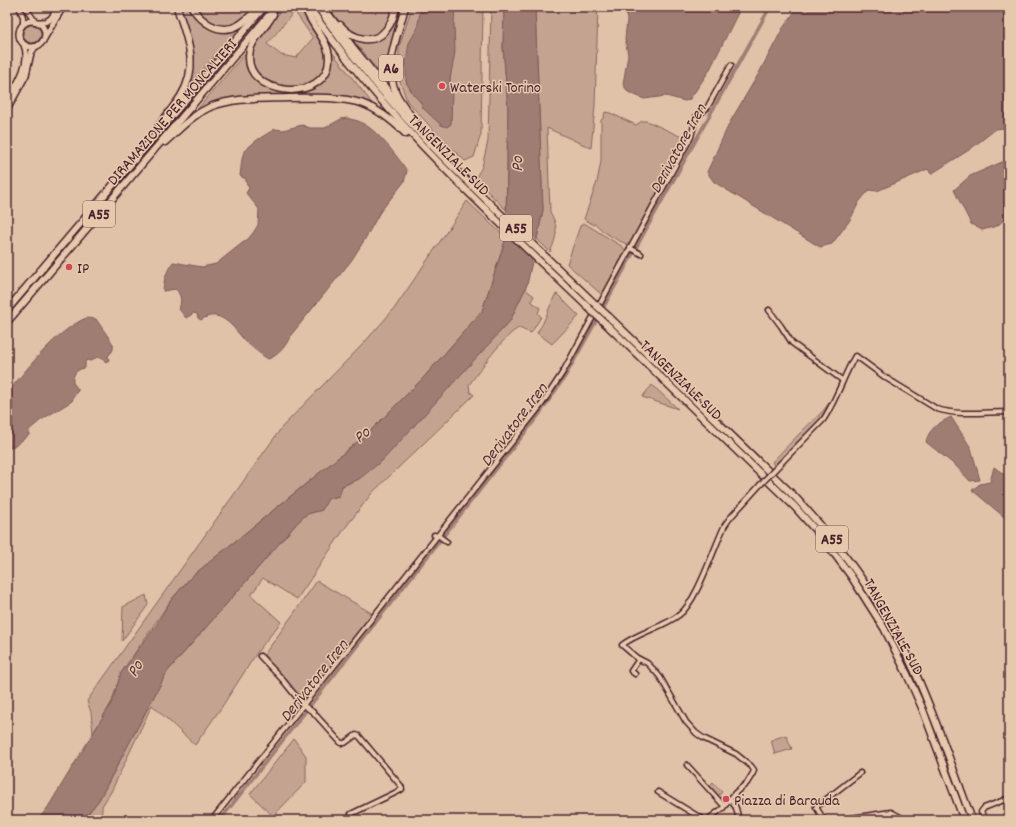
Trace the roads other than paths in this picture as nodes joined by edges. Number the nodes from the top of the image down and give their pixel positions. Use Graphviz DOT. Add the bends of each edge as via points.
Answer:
graph roads {
  1 [pos="19,7"];
  2 [pos="25,7"];
  3 [pos="58,7"];
  4 [pos="63,7"];
  5 [pos="178,7"];
  6 [pos="192,7"];
  7 [pos="263,7"];
  8 [pos="276,7"];
  9 [pos="318,7"];
  10 [pos="323,7"];
  11 [pos="396,7"];
  12 [pos="405,7"];
  13 [pos="306,9"];
  14 [pos="36,22"];
  15 [pos="23,24"];
  16 [pos="44,37"];
  17 [pos="23,44"];
  18 [pos="35,47"];
  19 [pos="731,66"];
  20 [pos="7,101"];
  21 [pos="7,110"];
  22 [pos="416,124"];
  23 [pos="152,141"];
  24 [pos="151,153"];
  25 [pos="440,154"];
  26 [pos="436,160"];
  27 [pos="630,248"];
  28 [pos="640,254"];
  29 [pos="7,310"];
  30 [pos="769,310"];
  31 [pos="7,322"];
  32 [pos="842,380"];
  33 [pos="1009,412"];
  34 [pos="437,535"];
  35 [pos="447,542"];
  36 [pos="260,656"];
  37 [pos="639,659"];
  38 [pos="636,674"];
  39 [pos="303,705"];
  40 [pos="687,765"];
  41 [pos="860,773"];
  42 [pos="658,792"];
  43 [pos="1009,798"];
  44 [pos="730,799"];
  45 [pos="724,806"];
  46 [pos="212,820"];
  47 [pos="354,820"];
  48 [pos="705,820"];
  49 [pos="738,820"];
  50 [pos="758,820"];
  51 [pos="764,820"];
  52 [pos="824,820"];
  53 [pos="838,820"];
  54 [pos="906,820"];
  55 [pos="964,820"];
  56 [pos="972,820"];
  57 [pos="984,820"];
  1 -- 15 [label="street"];
  2 -- 14 [label="street"];
  3 -- 14 [label="main road" via="49,20 44,23"];
  4 -- 16 [label="main road"];
  5 -- 23 [label="highway" via="191,52 191,68 185,89"];
  6 -- 7 [label="highway" via="210,25 228,29 242,24"];
  7 -- 23 [label="highway, DIRAMAZIONE PER MONCALIERI / A55"];
  8 -- 13 [label="highway" via="253,43 249,59 257,78 265,84 283,90 310,86 320,80 327,69 328,51"];
  8 -- 24 [label="highway, DIRAMAZIONE PER MONCALIERI / A55"];
  9 -- 25 [label="highway, TANGENZIALE SUD / A55" via="377,84"];
  10 -- 11 [label="highway" via="350,34 364,39 375,38 384,32"];
  10 -- 22 [label="highway" via="372,72"];
  12 -- 22 [label="highway, A6" via="392,53 391,73 396,94"];
  13 -- 26 [label="highway, TANGENZIALE SUD / A55" via="391,112"];
  14 -- 15 [label="main road"];
  14 -- 16 [label="main road" via="44,29"];
  15 -- 17 [label="main road" via="19,30 19,38"];
  16 -- 18 [label="main road"];
  17 -- 18 [label="main road"];
  17 -- 20 [label="main road" via="26,54 24,65"];
  18 -- 21 [label="main road" via="26,75"];
  19 -- 27 [label="street" via="707,108 696,118 691,136"];
  22 -- 25 [label="highway, A6"];
  23 -- 29 [label="highway, DIRAMAZIONE PER MONCALIERI / A55"];
  24 -- 26 [label="highway" via="190,118 219,104 241,100 327,98 355,102 376,110"];
  24 -- 31 [label="highway, DIRAMAZIONE PER MONCALIERI / A55"];
  25 -- 56 [label="highway, TANGENZIALE SUD / A55, bridge" via="818,522 853,566 878,604 910,662"];
  26 -- 55 [label="highway, TANGENZIALE SUD / A55, bridge" via="785,497 839,558 876,614 900,658 923,710"];
  27 -- 28 [label="street"];
  27 -- 34 [label="street" via="563,372 542,404"];
  30 -- 32 [label="street" via="792,343"];
  32 -- 33 [label="street" via="856,356 937,409 973,413"];
  32 -- 37 [label="street, bridge" via="823,420 725,525 686,609 678,616 622,645"];
  34 -- 35 [label="street"];
  34 -- 39 [label="street"];
  36 -- 39 [label="street"];
  37 -- 38 [label="street" via="631,671"];
  37 -- 44 [label="street" via="647,663 660,677 686,722 696,733 736,754 754,770 747,783"];
  39 -- 46 [label="street"];
  39 -- 47 [label="street" via="313,712 341,743 356,735 360,736 401,786 402,789 399,791 351,814"];
  40 -- 45 [label="street"];
  41 -- 52 [label="street" via="816,807"];
  42 -- 48 [label="street"];
  43 -- 57 [label="street" via="984,808 981,812"];
  44 -- 45 [label="street"];
  44 -- 49 [label="street" via="735,805"];
  45 -- 48 [label="street"];
  50 -- 51 [label="street"];
  53 -- 54 [label="street" via="891,812"];
}
